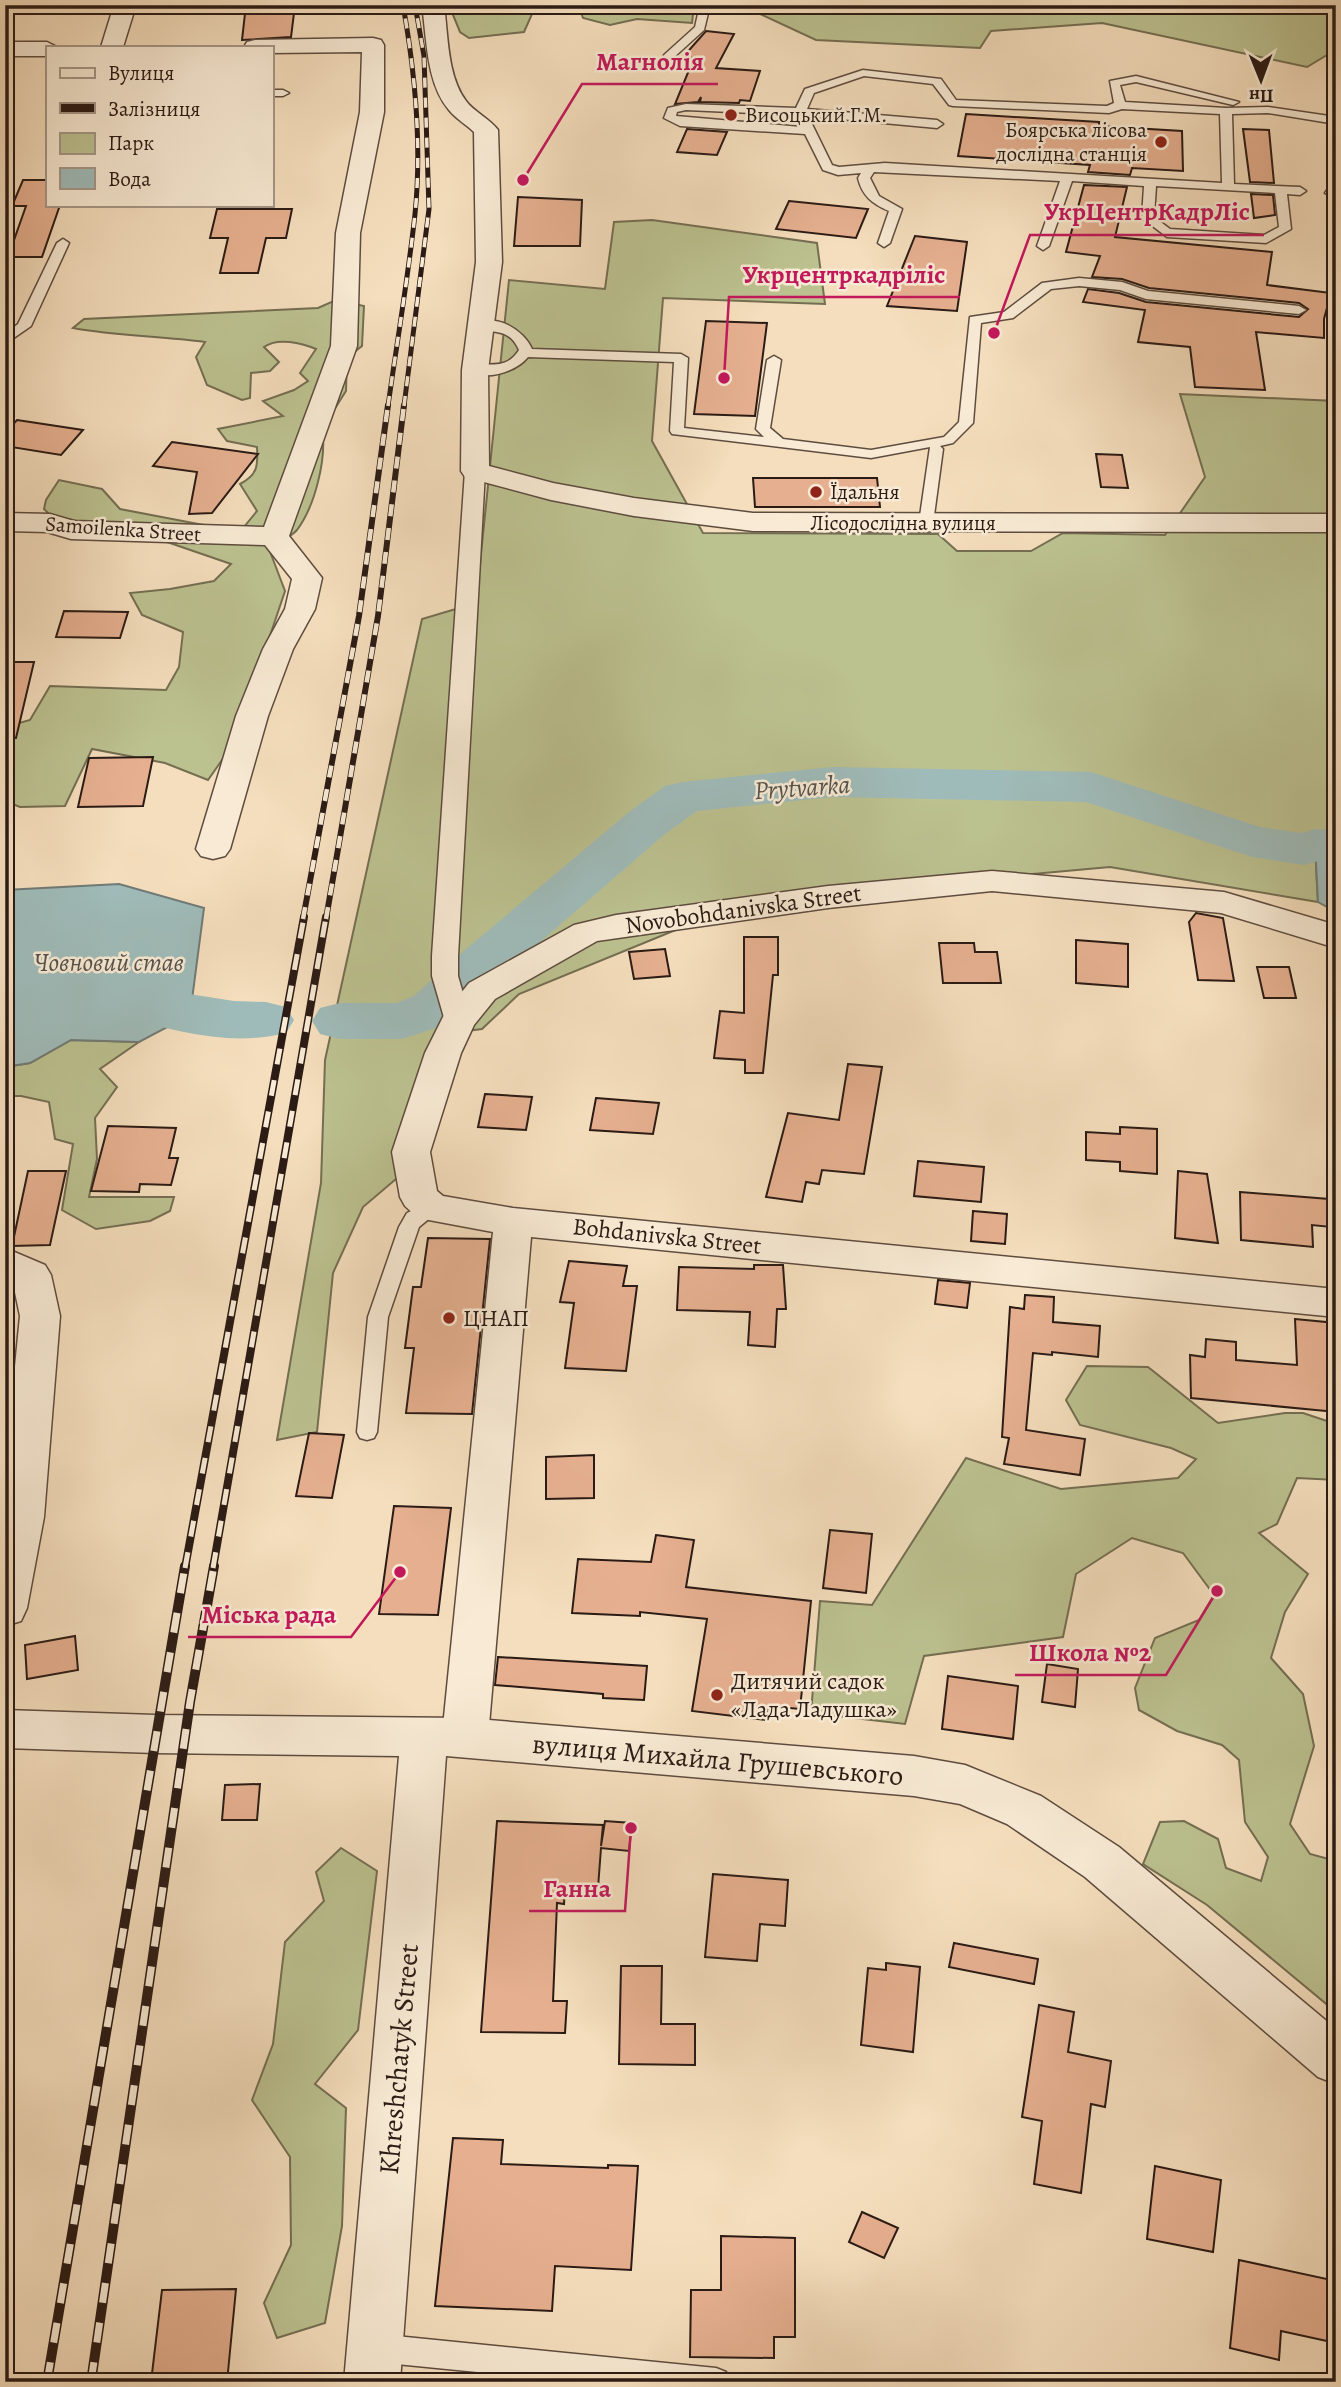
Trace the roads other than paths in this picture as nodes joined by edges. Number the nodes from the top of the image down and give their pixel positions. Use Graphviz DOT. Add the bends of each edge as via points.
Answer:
graph roads {
  1 [pos="125,5"];
  2 [pos="433,5"];
  3 [pos="705,5"];
  4 [pos="111,46"];
  5 [pos="273,47"];
  6 [pos="5,48"];
  7 [pos="46,49"];
  8 [pos="668,57"];
  9 [pos="953,103"];
  10 [pos="1120,105"];
  11 [pos="1268,110"];
  12 [pos="1226,111"];
  13 [pos="800,112"];
  14 [pos="1336,121"];
  15 [pos="809,131"];
  16 [pos="869,169"];
  17 [pos="1067,178"];
  18 [pos="1150,182"];
  19 [pos="1228,187"];
  20 [pos="1281,190"];
  21 [pos="1300,191"];
  22 [pos="63,243"];
  23 [pos="884,243"];
  24 [pos="1043,246"];
  25 [pos="1299,310"];
  26 [pos="481,326"];
  27 [pos="5,340"];
  28 [pos="524,353"];
  29 [pos="774,360"];
  30 [pos="475,370"];
  31 [pos="779,443"];
  32 [pos="936,449"];
  33 [pos="475,471"];
  34 [pos="5,523"];
  35 [pos="926,523"];
  36 [pos="1336,523"];
  37 [pos="274,536"];
  38 [pos="213,849"];
  39 [pos="1336,937"];
  40 [pos="457,1015"];
  41 [pos="432,1208"];
  42 [pos="513,1222"];
  43 [pos="18,1268"];
  44 [pos="1336,1303"];
  45 [pos="367,1432"];
  46 [pos="5,1608"];
  47 [pos="5,1728"];
  48 [pos="444,1737"];
  49 [pos="1336,2061"];
  50 [pos="373,2365"];
  51 [pos="716,2382"];
  1 -- 4 [label="street"];
  2 -- 26 [label="street" via="450,89 457,104 485,130 489,262"];
  3 -- 8 [label="lane" via="700,28"];
  5 -- 37 [label="street" via="373,45 372,112 348,233 344,346"];
  6 -- 7 [label="street"];
  9 -- 10 [label="lane" via="1109,110"];
  9 -- 13 [label="lane" via="938,118 937,126"];
  9 -- 13 [label="lane" via="937,81 863,73 809,91"];
  10 -- 11 [label="lane" via="1114,83 1136,79"];
  10 -- 12 [label="lane"];
  11 -- 12 [label="lane"];
  11 -- 14 [label="lane"];
  12 -- 19 [label="lane"];
  13 -- 15 [label="lane"];
  13 -- 15 [label="lane" via="686,107 672,110 670,118"];
  15 -- 16 [label="lane" via="827,167"];
  16 -- 17 [label="lane"];
  16 -- 23 [label="lane" via="864,178 866,189 874,200 895,209"];
  17 -- 18 [label="lane"];
  17 -- 24 [label="lane"];
  18 -- 19 [label="lane"];
  18 -- 20 [label="lane" via="1148,218 1167,233 1266,239 1285,229"];
  19 -- 20 [label="lane"];
  20 -- 21 [label="lane"];
  22 -- 27 [label="lane" via="24,326"];
  25 -- 31 [label="lane" via="1146,295 1122,286 1079,282 1047,286 1008,315 975,320 965,424 948,440 871,454"];
  26 -- 28 [label="lane" via="506,327 522,337"];
  26 -- 30 [label="street"];
  28 -- 30 [label="lane" via="519,362 503,370"];
  28 -- 31 [label="lane" via="681,358 677,431"];
  29 -- 31 [label="lane" via="763,429"];
  30 -- 33 [label="street"];
  32 -- 35 [label="lane"];
  33 -- 35 [label="street, Лісодослідна вулиця" via="551,491 676,514 753,522"];
  33 -- 40 [label="street" via="445,976"];
  34 -- 37 [label="street, Samoilenka Street" via="50,523 71,530"];
  35 -- 36 [label="street, Лісодослідна вулиця"];
  37 -- 38 [label="street" via="307,578 300,609 278,649 252,716"];
  39 -- 40 [label="street, Novobohdanivska Street" via="1224,903 979,882 828,897 586,933 482,991"];
  40 -- 41 [label="street, Novobohdanivska Street" via="411,1152 419,1197"];
  41 -- 42 [label="street"];
  41 -- 45 [label="lane" via="414,1218 409,1227 378,1317"];
  42 -- 44 [label="street, Bohdanivska Street"];
  42 -- 48 [label="street" via="489,1502"];
  43 -- 46 [label="street" via="40,1316 22,1517"];
  47 -- 48 [label="street, вулиця Михайла Грушевського"];
  48 -- 49 [label="street, вулиця Михайла Грушевського" via="914,1776 965,1786 1024,1810 1102,1862"];
  48 -- 50 [label="street, Khreshchatyk Street"];
  50 -- 51 [label="lane"];
}
